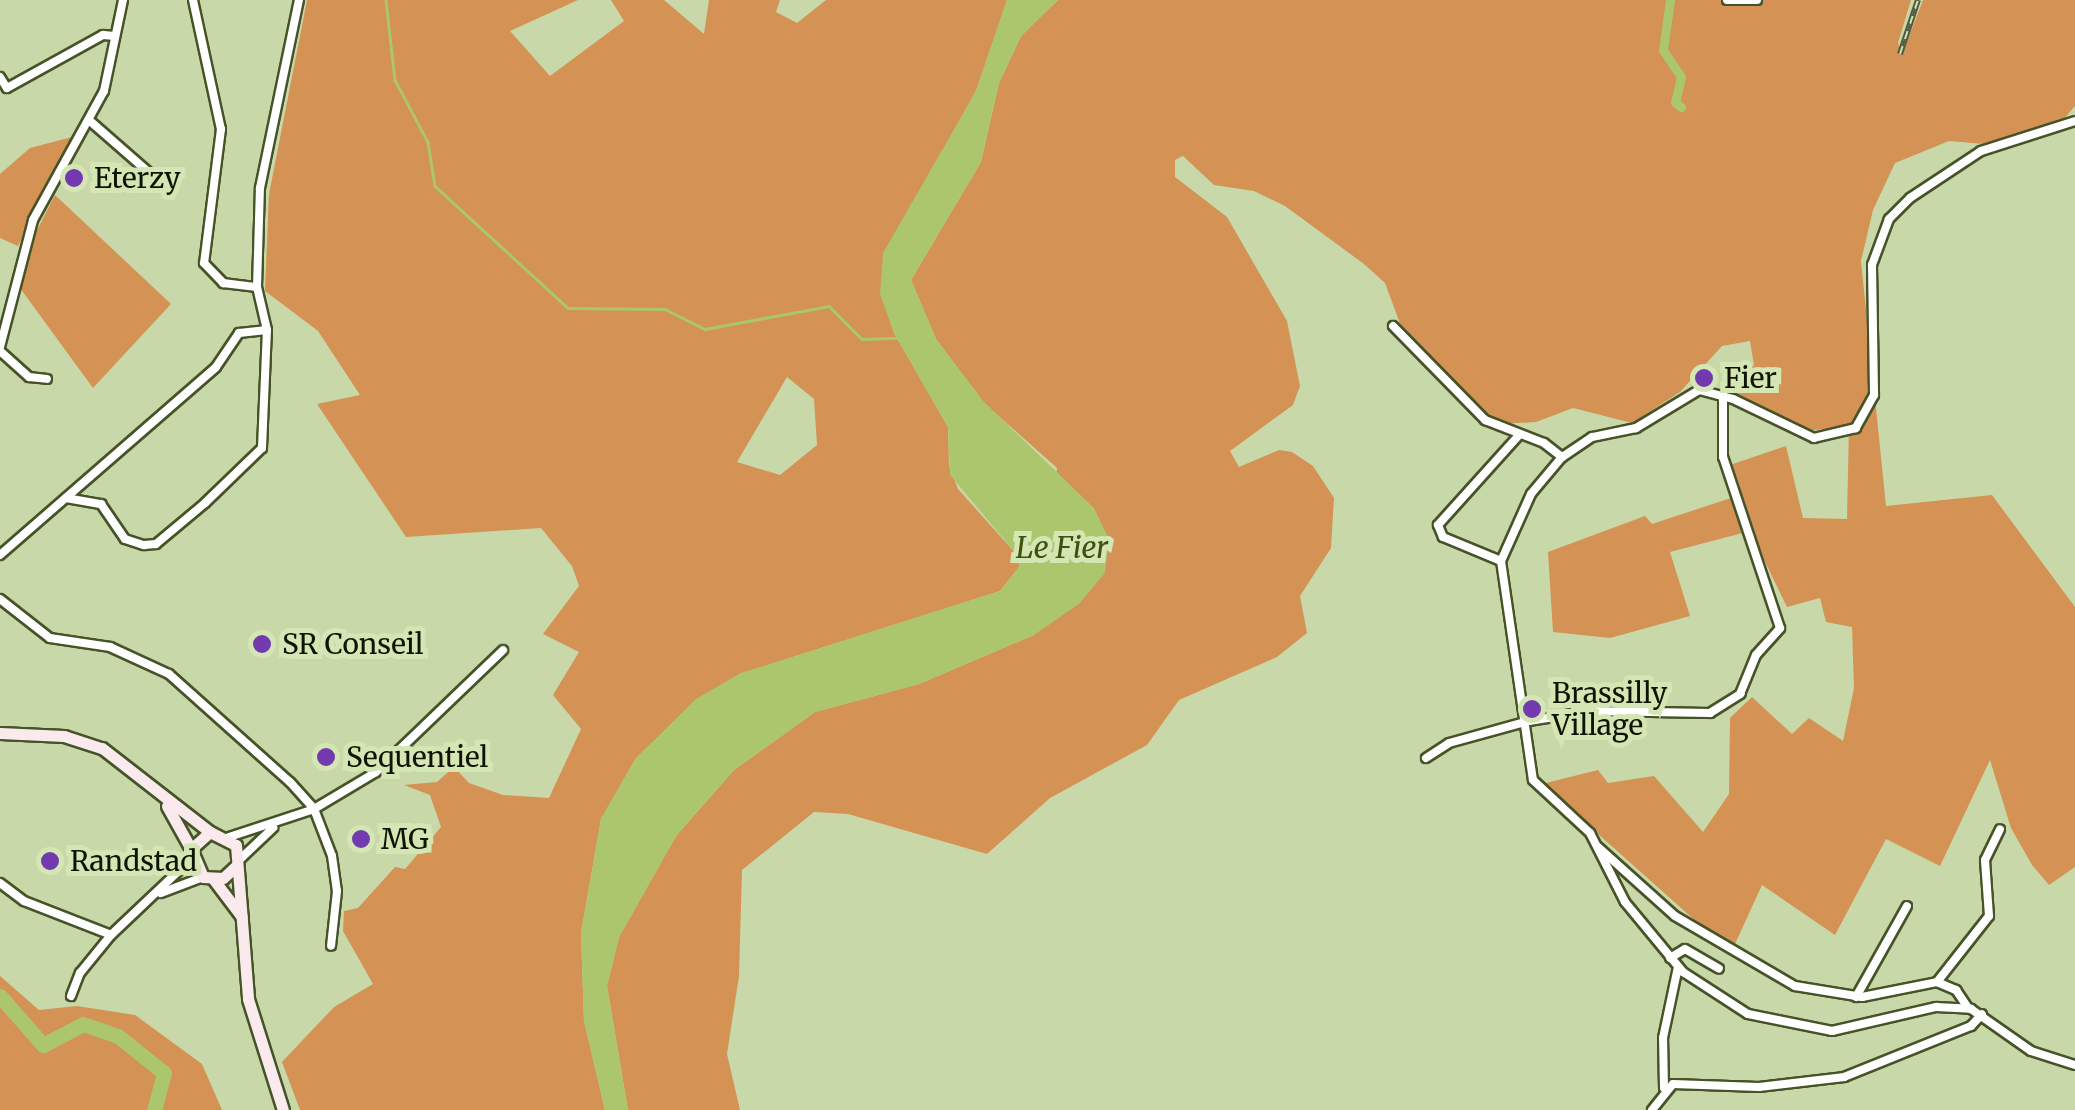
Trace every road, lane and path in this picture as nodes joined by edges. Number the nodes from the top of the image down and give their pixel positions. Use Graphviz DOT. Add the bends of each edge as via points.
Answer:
graph roads {
  1 [pos="123,0"];
  2 [pos="193,0"];
  3 [pos="299,0"];
  4 [pos="1727,0"];
  5 [pos="1757,0"];
  6 [pos="115,36"];
  7 [pos="0,77"];
  8 [pos="90,121"];
  9 [pos="2075,121"];
  10 [pos="160,184"];
  11 [pos="257,287"];
  12 [pos="1393,326"];
  13 [pos="272,337"];
  14 [pos="0,349"];
  15 [pos="47,379"];
  16 [pos="1723,395"];
  17 [pos="1518,436"];
  18 [pos="1562,457"];
  19 [pos="86,478"];
  20 [pos="82,497"];
  21 [pos="66,498"];
  22 [pos="0,555"];
  23 [pos="1501,560"];
  24 [pos="0,599"];
  25 [pos="503,650"];
  26 [pos="1522,723"];
  27 [pos="0,733"];
  28 [pos="1426,758"];
  29 [pos="159,794"];
  30 [pos="314,808"];
  31 [pos="280,822"];
  32 [pos="2000,829"];
  33 [pos="210,832"];
  34 [pos="229,837"];
  35 [pos="1598,847"];
  36 [pos="191,854"];
  37 [pos="237,864"];
  38 [pos="209,878"];
  39 [pos="0,883"];
  40 [pos="157,894"];
  41 [pos="1907,906"];
  42 [pos="244,921"];
  43 [pos="111,935"];
  44 [pos="330,946"];
  45 [pos="1670,958"];
  46 [pos="1678,967"];
  47 [pos="1718,969"];
  48 [pos="1937,982"];
  49 [pos="71,996"];
  50 [pos="1856,997"];
  51 [pos="1968,1008"];
  52 [pos="1982,1014"];
  53 [pos="2075,1065"];
  54 [pos="1664,1088"];
  55 [pos="283,1110"];
  56 [pos="1652,1110"];
  1 -- 6 [label="street"];
  2 -- 11 [label="street" via="221,129 204,263 223,284"];
  3 -- 11 [label="street" via="260,188"];
  4 -- 5 [label="street"];
  6 -- 7 [label="street" via="103,36 7,88"];
  6 -- 8 [label="street"];
  8 -- 10 [label="street"];
  8 -- 14 [label="street" via="33,220"];
  9 -- 16 [label="street" via="1982,152 1889,219 1872,265 1874,395 1856,428 1814,438"];
  11 -- 13 [label="street"];
  12 -- 17 [label="street" via="1485,420"];
  13 -- 19 [label="street" via="239,332 216,367"];
  13 -- 20 [label="street" via="262,448 205,503 156,544 144,546 125,539 106,508"];
  14 -- 15 [label="street" via="29,377"];
  16 -- 18 [label="street" via="1698,390 1636,428 1592,437"];
  16 -- 26 [label="street" via="1723,457 1779,632 1756,654 1740,694 1720,711 1590,711"];
  17 -- 18 [label="street"];
  17 -- 23 [label="street" via="1438,525 1443,537"];
  18 -- 23 [label="street" via="1531,494"];
  19 -- 20 [label="street"];
  19 -- 21 [label="street"];
  20 -- 21 [label="street"];
  21 -- 22 [label="street"];
  23 -- 26 [label="street"];
  24 -- 30 [label="street" via="50,638 110,648 168,674"];
  25 -- 30 [label="street" via="376,772"];
  26 -- 28 [label="street" via="1449,743"];
  26 -- 35 [label="street" via="1536,787"];
  27 -- 29 [label="street" via="64,736 102,748"];
  29 -- 33 [label="street"];
  29 -- 36 [label="street"];
  30 -- 31 [label="street"];
  30 -- 44 [label="street" via="337,891"];
  31 -- 34 [label="street"];
  31 -- 37 [label="street"];
  32 -- 48 [label="street" via="1985,860 1992,895 1987,920"];
  33 -- 34 [label="street"];
  33 -- 36 [label="street"];
  34 -- 37 [label="street"];
  35 -- 45 [label="street" via="1626,902"];
  35 -- 50 [label="street" via="1675,916 1795,986"];
  36 -- 38 [label="street"];
  36 -- 40 [label="street"];
  37 -- 38 [label="street"];
  37 -- 42 [label="street"];
  38 -- 40 [label="street"];
  38 -- 42 [label="street" via="231,894"];
  39 -- 43 [label="street" via="24,900"];
  40 -- 43 [label="street"];
  41 -- 50 [label="street"];
  42 -- 55 [label="street" via="254,1033"];
  43 -- 49 [label="street" via="80,973"];
  45 -- 46 [label="street"];
  45 -- 47 [label="street" via="1686,949"];
  46 -- 51 [label="street" via="1748,1014 1832,1031 1936,1008"];
  46 -- 54 [label="street" via="1663,1038"];
  48 -- 50 [label="street"];
  48 -- 51 [label="street" via="1960,994"];
  51 -- 52 [label="street"];
  52 -- 53 [label="street" via="2031,1051"];
  52 -- 54 [label="street" via="1973,1025 1919,1049 1828,1082"];
  54 -- 56 [label="street"];
}
